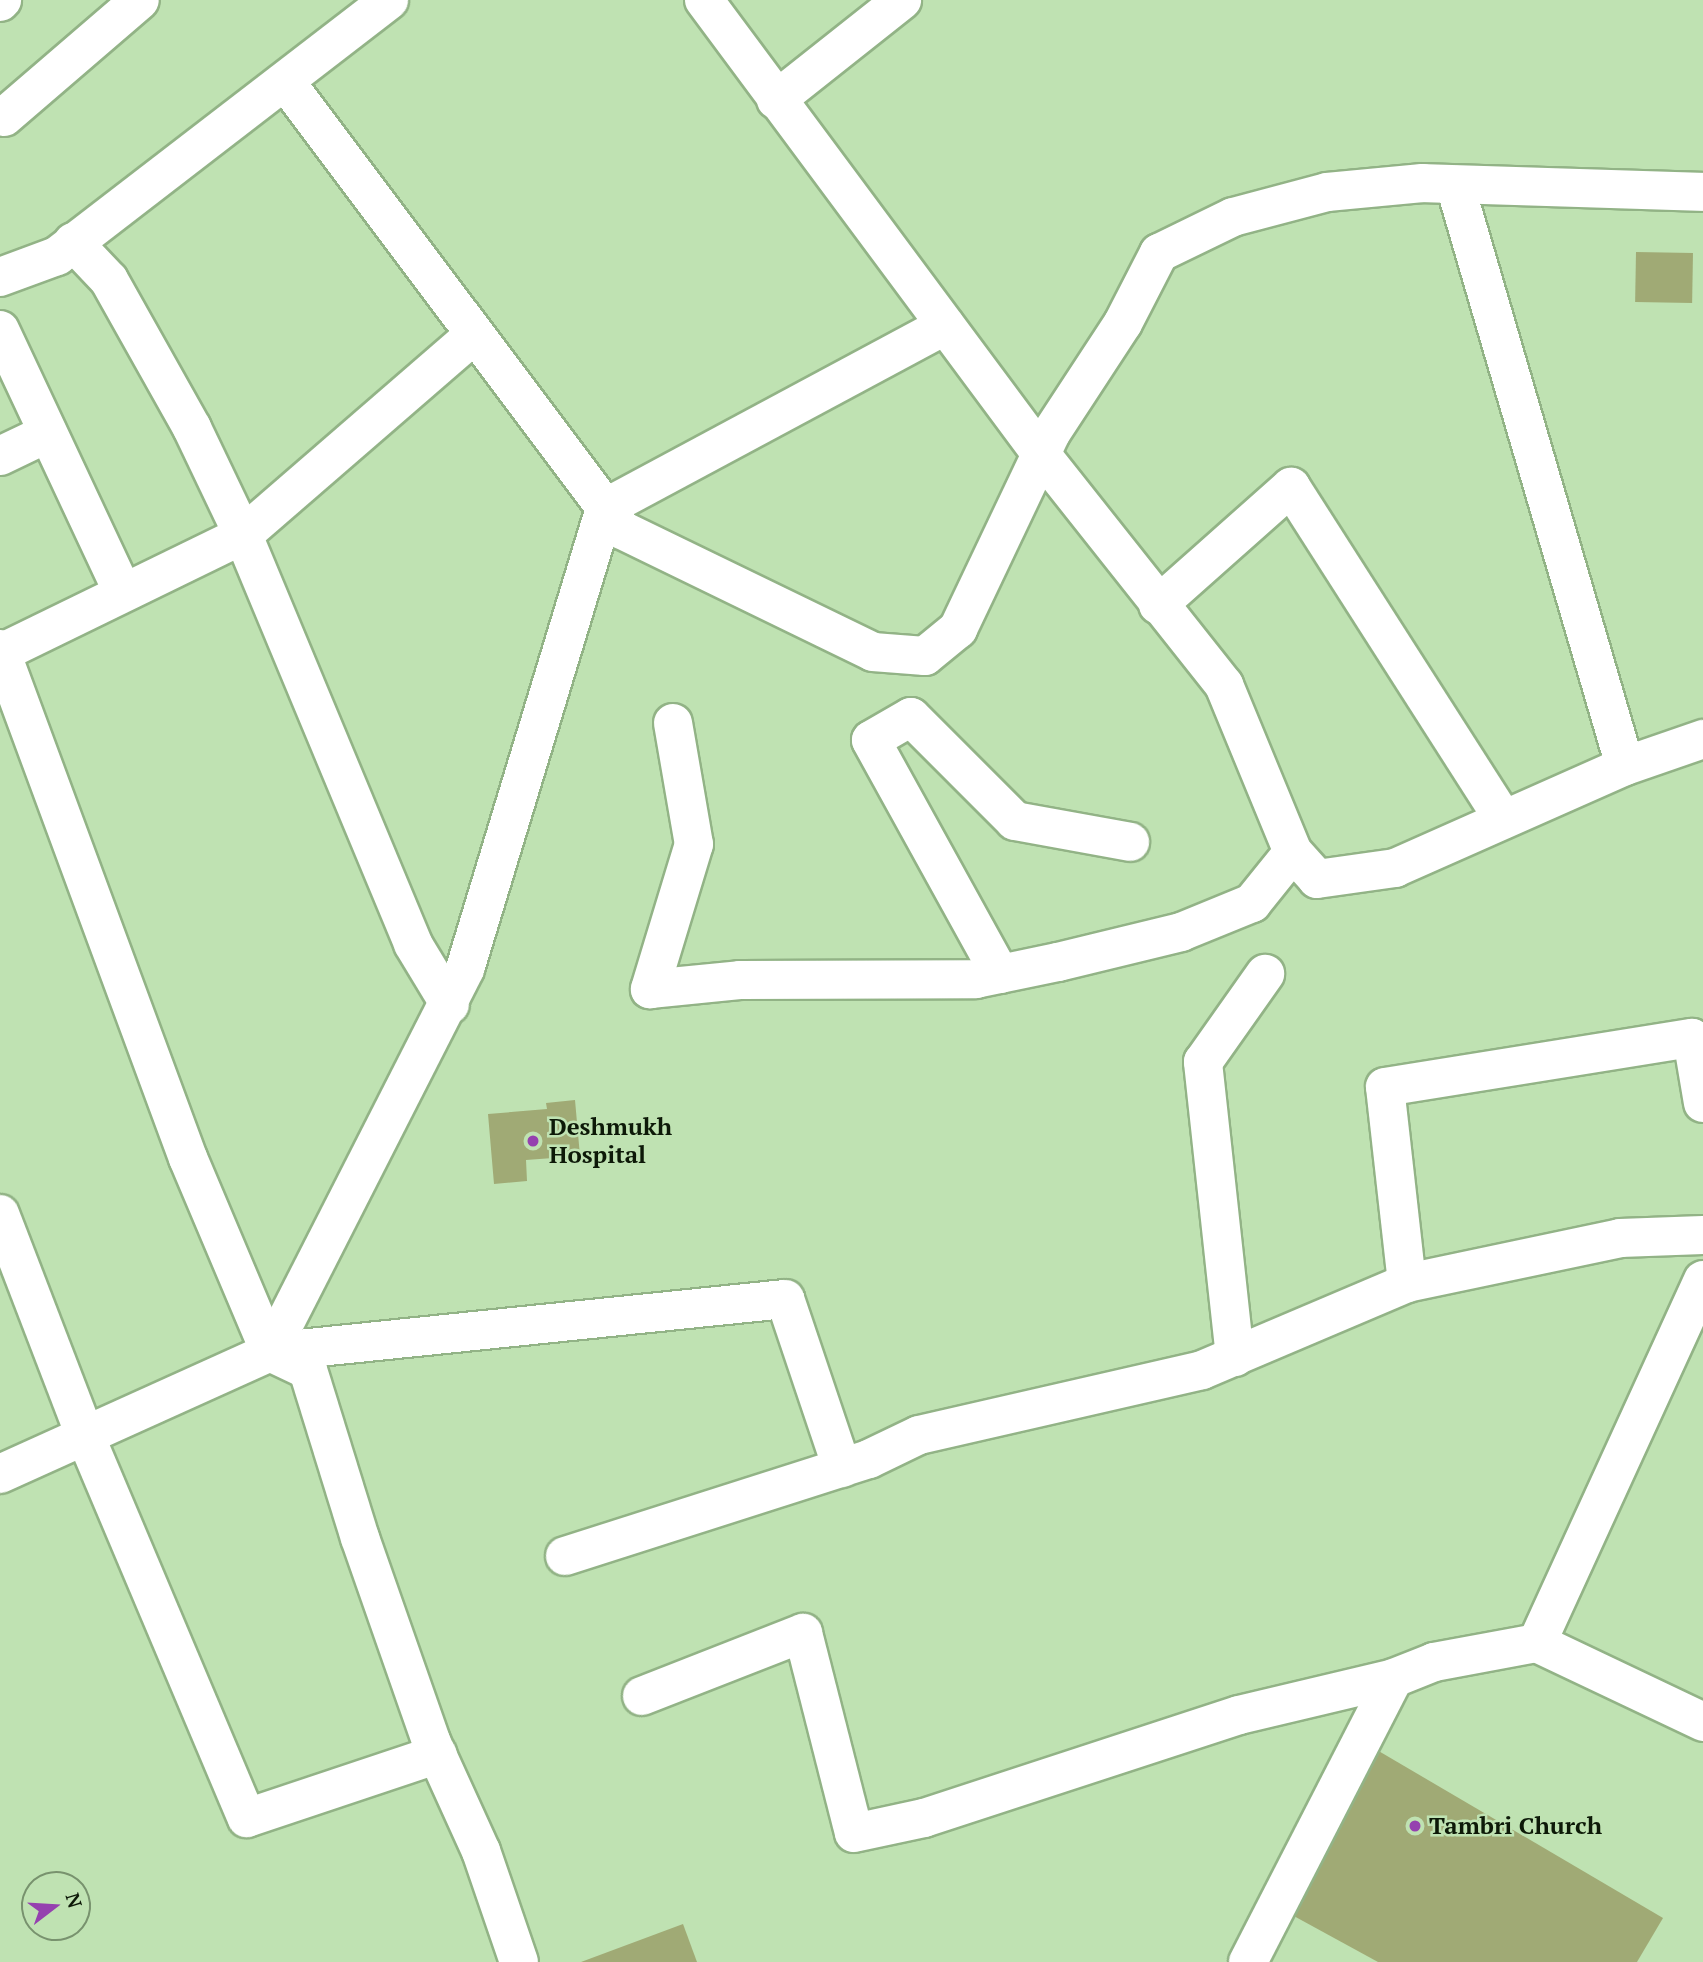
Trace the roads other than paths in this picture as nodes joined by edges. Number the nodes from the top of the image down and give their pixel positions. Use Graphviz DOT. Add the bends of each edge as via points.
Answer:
graph roads {
  1 [pos="140,0"];
  2 [pos="389,0"];
  3 [pos="704,0"];
  4 [pos="902,0"];
  5 [pos="285,81"];
  6 [pos="776,100"];
  7 [pos="5,117"];
  8 [pos="1455,185"];
  9 [pos="1703,192"];
  10 [pos="73,242"];
  11 [pos="0,277"];
  12 [pos="945,326"];
  13 [pos="0,330"];
  14 [pos="474,335"];
  15 [pos="48,433"];
  16 [pos="1041,454"];
  17 [pos="0,456"];
  18 [pos="605,508"];
  19 [pos="243,535"];
  20 [pos="123,593"];
  21 [pos="1158,605"];
  22 [pos="1,651"];
  23 [pos="673,723"];
  24 [pos="1703,738"];
  25 [pos="1625,766"];
  26 [pos="1503,819"];
  27 [pos="1130,842"];
  28 [pos="1293,852"];
  29 [pos="1000,974"];
  30 [pos="1265,974"];
  31 [pos="450,1004"];
  32 [pos="1703,1103"];
  33 [pos="0,1214"];
  34 [pos="1703,1235"];
  35 [pos="1703,1280"];
  36 [pos="1406,1283"];
  37 [pos="270,1352"];
  38 [pos="1234,1357"];
  39 [pos="84,1433"];
  40 [pos="842,1468"];
  41 [pos="0,1474"];
  42 [pos="565,1556"];
  43 [pos="1537,1643"];
  44 [pos="1394,1678"];
  45 [pos="642,1696"];
  46 [pos="1703,1722"];
  47 [pos="438,1755"];
  48 [pos="519,1962"];
  49 [pos="1248,1962"];
  1 -- 7 [label="street"];
  2 -- 5 [label="street"];
  3 -- 6 [label="street"];
  4 -- 6 [label="street"];
  5 -- 10 [label="street"];
  5 -- 14 [label="street"];
  6 -- 12 [label="street"];
  8 -- 9 [label="street"];
  8 -- 16 [label="street" via="1423,183 1327,192 1233,217 1159,253 1123,323"];
  8 -- 25 [label="street"];
  10 -- 11 [label="street" via="57,256"];
  10 -- 19 [label="street" via="109,280 143,337"];
  12 -- 16 [label="street"];
  12 -- 18 [label="street"];
  13 -- 15 [label="street"];
  14 -- 18 [label="street"];
  14 -- 19 [label="street"];
  15 -- 17 [label="street"];
  15 -- 20 [label="street"];
  16 -- 18 [label="street" via="958,629 925,656 873,652 622,530"];
  16 -- 21 [label="street"];
  18 -- 31 [label="street" via="532,760"];
  19 -- 20 [label="street"];
  19 -- 31 [label="street" via="413,944"];
  20 -- 22 [label="street"];
  21 -- 26 [label="street" via="1291,486"];
  21 -- 28 [label="street" via="1224,685"];
  22 -- 37 [label="street" via="188,1158"];
  23 -- 29 [label="street" via="694,844 650,989 740,980 976,979"];
  24 -- 25 [label="street"];
  25 -- 26 [label="street"];
  26 -- 28 [label="street" via="1395,868 1317,879"];
  27 -- 29 [label="street" via="1015,821 911,717 871,740"];
  28 -- 29 [label="street" via="1252,903 1240,908 1181,932"];
  30 -- 38 [label="street" via="1203,1062"];
  31 -- 37 [label="street"];
  32 -- 36 [label="street" via="1692,1038 1385,1087"];
  33 -- 39 [label="street"];
  34 -- 36 [label="street" via="1620,1238"];
  35 -- 43 [label="street"];
  36 -- 38 [label="street"];
  37 -- 39 [label="street"];
  37 -- 40 [label="street" via="785,1299"];
  37 -- 47 [label="street" via="309,1370 360,1538"];
  38 -- 40 [label="street" via="1132,1387 919,1435"];
  39 -- 41 [label="street"];
  39 -- 47 [label="street" via="247,1818"];
  40 -- 42 [label="street"];
  43 -- 44 [label="street" via="1434,1662"];
  43 -- 46 [label="street"];
  44 -- 45 [label="street" via="1239,1715 977,1802 853,1833 803,1633"];
  44 -- 49 [label="street"];
  47 -- 48 [label="street" via="481,1851"];
}
